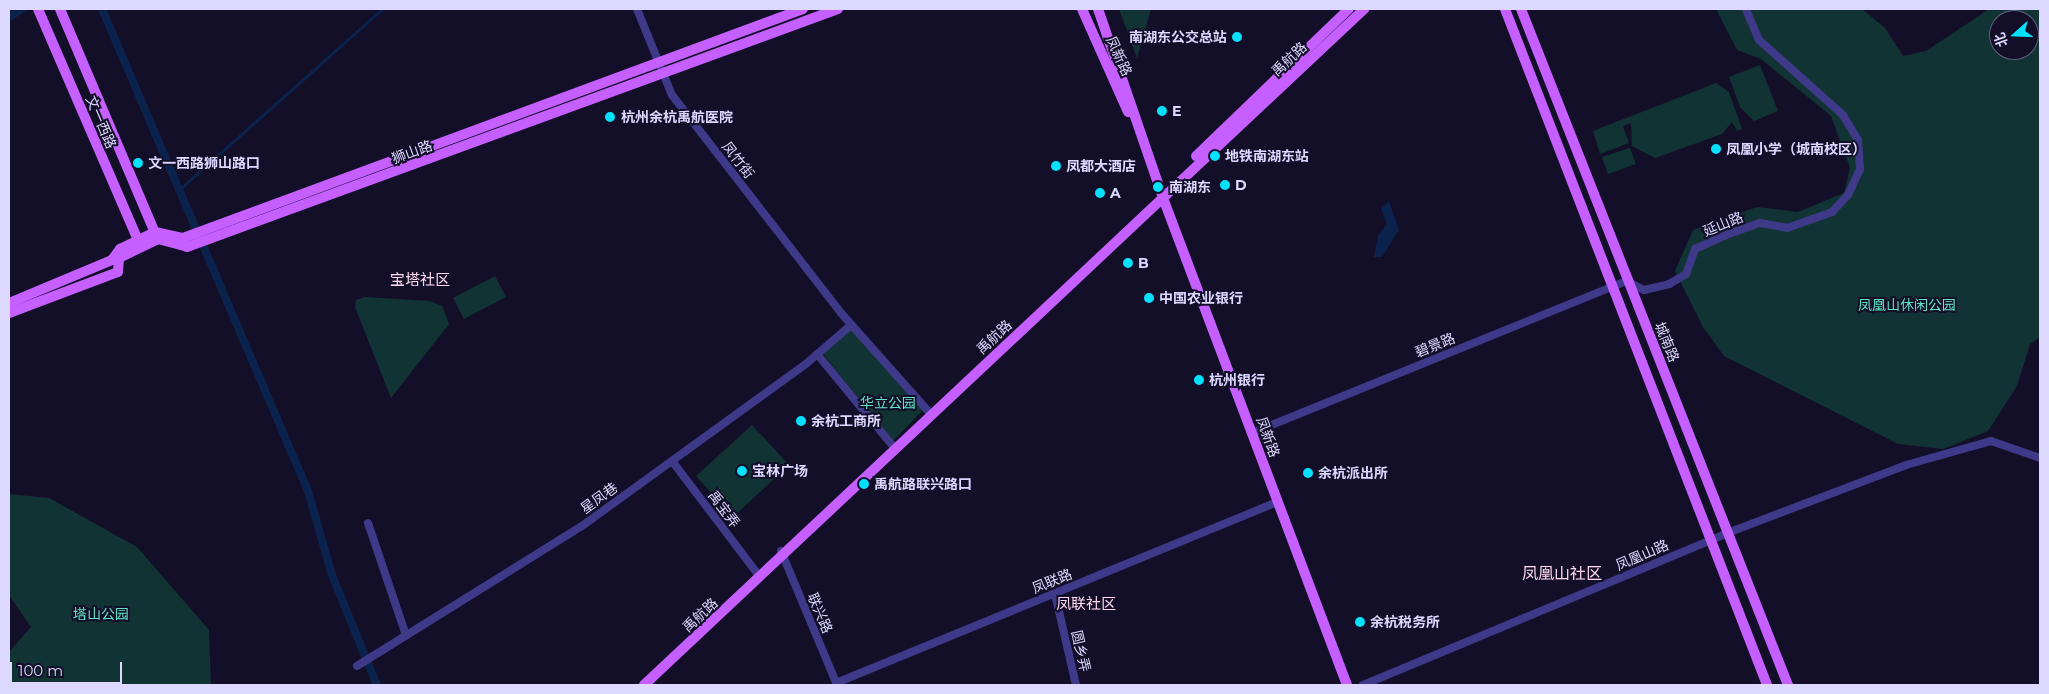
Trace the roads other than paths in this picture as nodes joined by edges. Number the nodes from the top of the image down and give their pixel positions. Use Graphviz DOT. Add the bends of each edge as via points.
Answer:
graph roads {
  1 [pos="38,9"];
  2 [pos="637,9"];
  3 [pos="803,9"];
  4 [pos="838,9"];
  5 [pos="1082,9"];
  6 [pos="1098,9"];
  7 [pos="1349,9"];
  8 [pos="1364,9"];
  9 [pos="1505,9"];
  10 [pos="1521,9"];
  11 [pos="1746,9"];
  12 [pos="61,12"];
  13 [pos="657,62"];
  14 [pos="660,73"];
  15 [pos="1162,194"];
  16 [pos="216,231"];
  17 [pos="156,236"];
  18 [pos="138,243"];
  19 [pos="1627,281"];
  20 [pos="1612,287"];
  21 [pos="9,303"];
  22 [pos="9,313"];
  23 [pos="851,325"];
  24 [pos="817,354"];
  25 [pos="928,411"];
  26 [pos="1252,433"];
  27 [pos="892,445"];
  28 [pos="2040,458"];
  29 [pos="672,461"];
  30 [pos="1278,502"];
  31 [pos="368,523"];
  32 [pos="1730,532"];
  33 [pos="1710,540"];
  34 [pos="782,553"];
  35 [pos="757,573"];
  36 [pos="1055,594"];
  37 [pos="406,635"];
  38 [pos="357,666"];
  39 [pos="837,684"];
  40 [pos="636,685"];
  41 [pos="644,685"];
  42 [pos="1076,685"];
  43 [pos="1347,685"];
  44 [pos="1363,685"];
  45 [pos="1767,685"];
  46 [pos="1788,685"];
  1 -- 18 [label="main road, 文一西路"];
  2 -- 13 [label="street, 凤竹街"];
  3 -- 13 [label="main road, 狮山路"];
  4 -- 14 [label="main road, 狮山路"];
  5 -- 15 [label="main road, 凤新路" via="1107,60"];
  6 -- 15 [label="main road, 凤新路"];
  7 -- 15 [label="main road, 禹航路" via="1234,116"];
  8 -- 15 [label="main road, 禹航路"];
  9 -- 20 [label="main road"];
  10 -- 19 [label="main road, 城南路"];
  11 -- 19 [label="street, 延山路" via="1758,40 1842,115 1858,140 1860,169 1848,196 1832,212 1787,228 1760,223 1729,234 1696,249 1686,274 1669,284 1644,290"];
  12 -- 17 [label="main road, 文一西路"];
  13 -- 14 [label="street, 凤竹街"];
  13 -- 16 [label="main road, 狮山路"];
  14 -- 16 [label="main road, 狮山路"];
  14 -- 23 [label="street, 凤竹街" via="672,95"];
  15 -- 25 [label="main road, 禹航路"];
  15 -- 26 [label="main road, 凤新路"];
  15 -- 34 [label="main road, 禹航路"];
  16 -- 17 [label="main road, 狮山路" via="185,243"];
  17 -- 18 [label="main road"];
  18 -- 21 [label="main road" via="120,249 112,260"];
  18 -- 22 [label="main road" via="119,258 118,272"];
  19 -- 20 [label="street, 碧景路"];
  19 -- 32 [label="main road, 城南路"];
  20 -- 26 [label="street, 碧景路"];
  20 -- 33 [label="main road"];
  23 -- 24 [label="street, 星凤巷"];
  23 -- 25 [label="street, 凤竹街"];
  24 -- 27 [label="street"];
  24 -- 29 [label="street, 星凤巷"];
  25 -- 27 [label="main road, 禹航路"];
  26 -- 30 [label="main road, 凤新路"];
  27 -- 34 [label="main road, 禹航路"];
  28 -- 32 [label="street, 凤凰山路" via="1991,441 1906,465"];
  29 -- 35 [label="street, 禹宝弄"];
  29 -- 37 [label="street, 星凤巷" via="582,526"];
  30 -- 36 [label="street, 凤联路"];
  30 -- 43 [label="main road, 凤新路"];
  31 -- 37 [label="street"];
  32 -- 33 [label="street, 凤凰山路"];
  32 -- 46 [label="main road, 城南路"];
  33 -- 44 [label="street, 凤凰山路"];
  33 -- 45 [label="main road"];
  34 -- 35 [label="main road, 禹航路"];
  34 -- 39 [label="street, 联兴路"];
  34 -- 41 [label="main road, 禹航路"];
  35 -- 40 [label="main road, 禹航路"];
  36 -- 39 [label="street, 凤联路"];
  36 -- 42 [label="street, 圆乡弄"];
  37 -- 38 [label="street, 星凤巷"];
}
